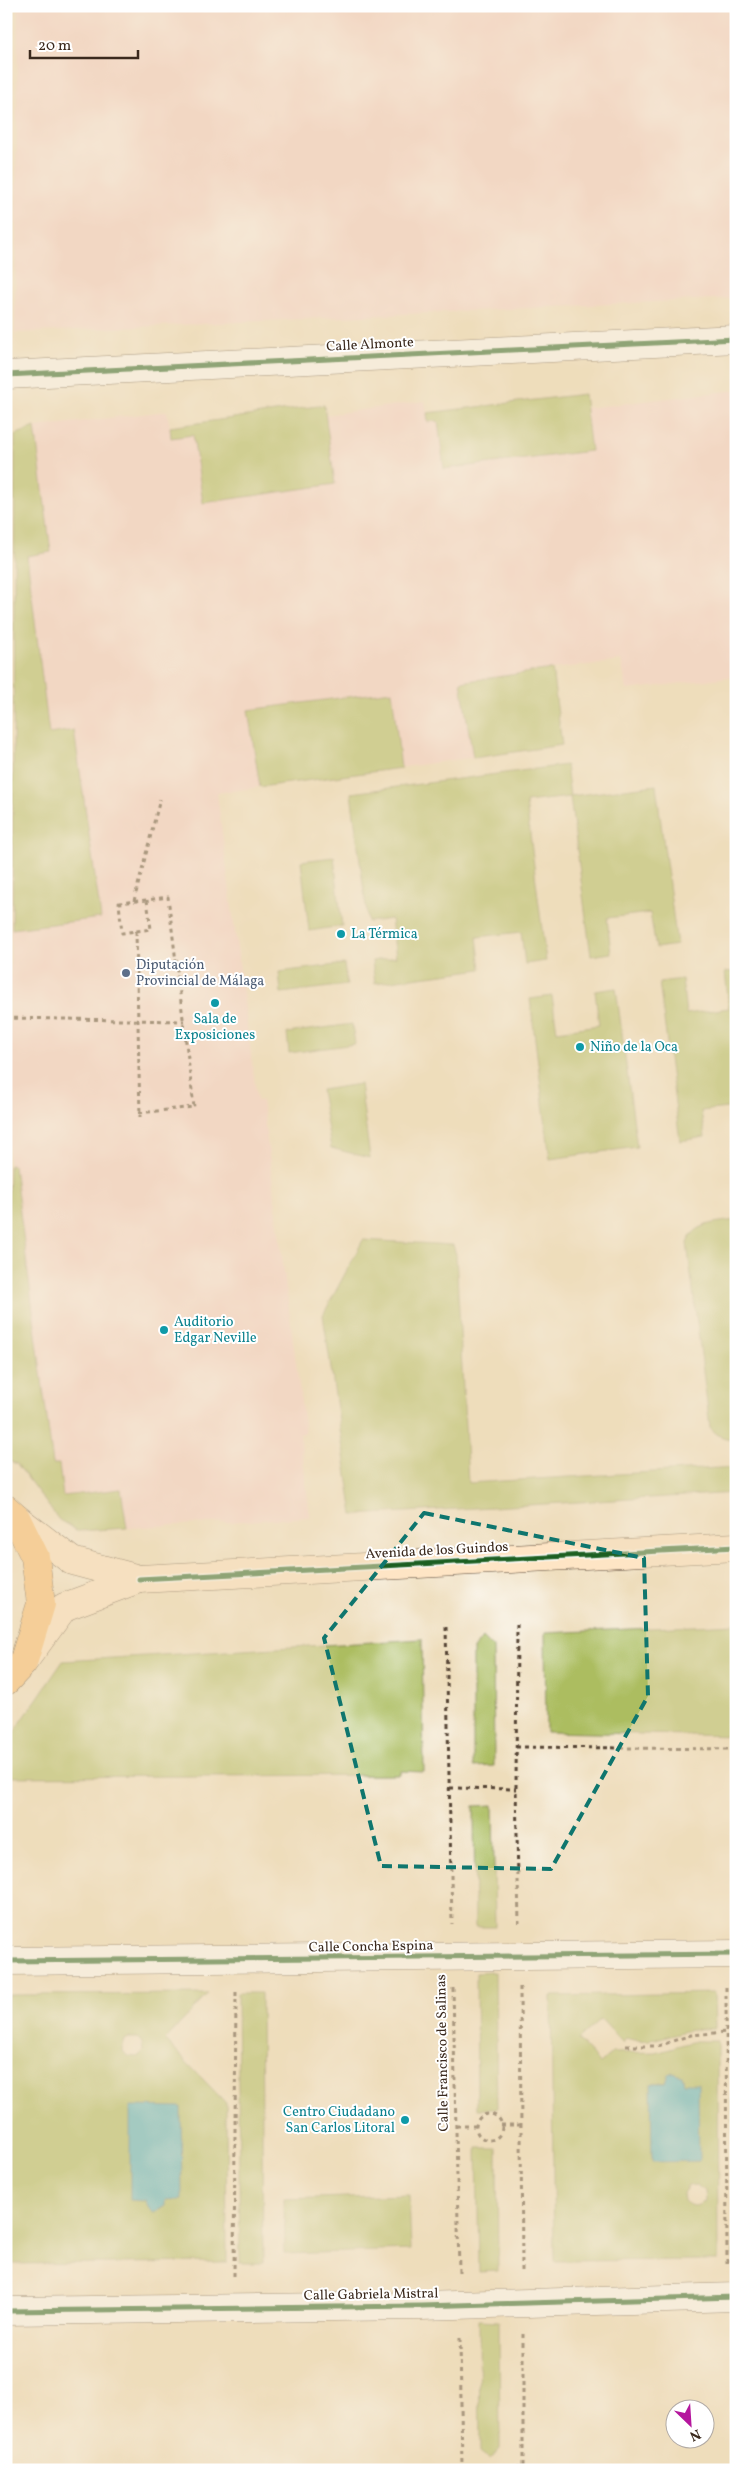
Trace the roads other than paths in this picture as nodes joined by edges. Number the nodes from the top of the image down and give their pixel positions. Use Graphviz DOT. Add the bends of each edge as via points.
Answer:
graph roads {
  1 [pos="736,339"];
  2 [pos="6,375"];
  3 [pos="11,1514"];
  4 [pos="736,1546"];
  5 [pos="139,1579"];
  6 [pos="15,1672"];
  7 [pos="731,1954"];
  8 [pos="6,1961"];
  9 [pos="733,2297"];
  10 [pos="6,2311"];
  1 -- 2 [label="street, Calle Almonte"];
  3 -- 5 [label="main road, Avenida de los Guindos" via="72,1561"];
  3 -- 6 [label="main road" via="35,1557 40,1604"];
  4 -- 5 [label="main road, Avenida de los Guindos"];
  5 -- 6 [label="main road, Avenida de los Guindos" via="64,1607"];
  7 -- 8 [label="street, Calle Concha Espina"];
  9 -- 10 [label="street, Calle Gabriela Mistral"];
}
